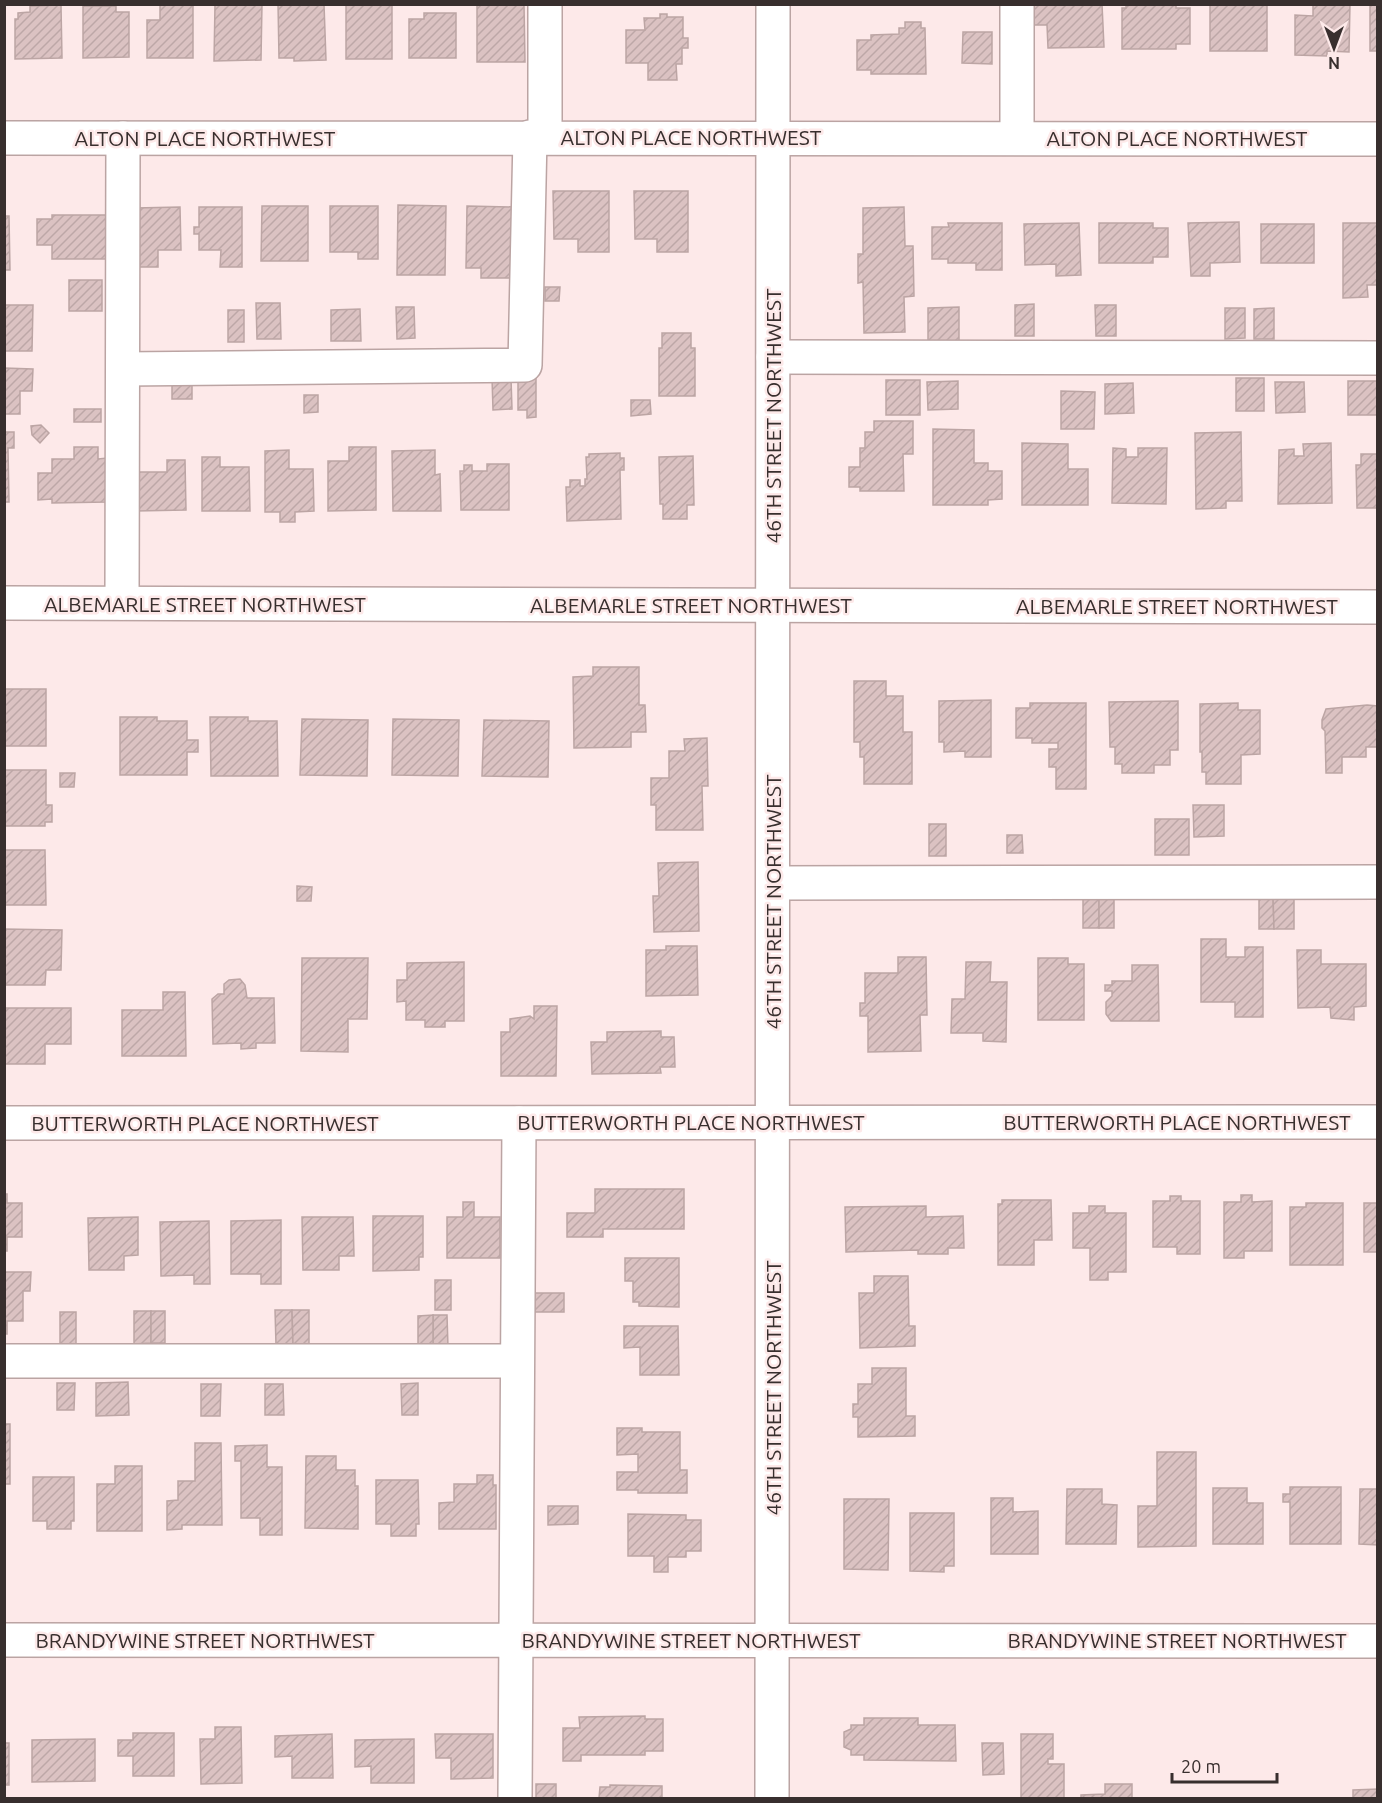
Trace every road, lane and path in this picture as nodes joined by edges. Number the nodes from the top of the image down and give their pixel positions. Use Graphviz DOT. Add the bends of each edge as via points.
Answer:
graph roads {
  1 [pos="545,4"];
  2 [pos="773,4"];
  3 [pos="1017,4"];
  4 [pos="537,137"];
  5 [pos="772,137"];
  6 [pos="1017,137"];
  7 [pos="4,138"];
  8 [pos="123,138"];
  9 [pos="1377,139"];
  10 [pos="772,357"];
  11 [pos="1377,358"];
  12 [pos="123,369"];
  13 [pos="4,603"];
  14 [pos="122,603"];
  15 [pos="772,606"];
  16 [pos="1377,607"];
  17 [pos="1377,882"];
  18 [pos="773,883"];
  19 [pos="773,1122"];
  20 [pos="1377,1122"];
  21 [pos="4,1123"];
  22 [pos="519,1123"];
  23 [pos="4,1361"];
  24 [pos="518,1361"];
  25 [pos="4,1640"];
  26 [pos="515,1640"];
  27 [pos="772,1640"];
  28 [pos="1377,1641"];
  29 [pos="515,1798"];
  30 [pos="771,1798"];
  1 -- 4 [label="street"];
  2 -- 5 [label="street, 46TH STREET NORTHWEST"];
  3 -- 6 [label="street"];
  4 -- 5 [label="street, ALTON PLACE NORTHWEST"];
  4 -- 8 [label="street, ALTON PLACE NORTHWEST"];
  4 -- 12 [label="street" via="525,364"];
  5 -- 6 [label="street, ALTON PLACE NORTHWEST"];
  5 -- 10 [label="street, 46TH STREET NORTHWEST"];
  6 -- 9 [label="street, ALTON PLACE NORTHWEST"];
  7 -- 8 [label="street, ALTON PLACE NORTHWEST"];
  8 -- 12 [label="street"];
  10 -- 11 [label="street"];
  10 -- 15 [label="street, 46TH STREET NORTHWEST"];
  12 -- 14 [label="street"];
  13 -- 14 [label="street, ALBEMARLE STREET NORTHWEST"];
  14 -- 15 [label="street, ALBEMARLE STREET NORTHWEST"];
  15 -- 16 [label="street, ALBEMARLE STREET NORTHWEST"];
  15 -- 18 [label="street, 46TH STREET NORTHWEST"];
  17 -- 18 [label="street"];
  18 -- 19 [label="street, 46TH STREET NORTHWEST"];
  19 -- 20 [label="street, BUTTERWORTH PLACE NORTHWEST"];
  19 -- 22 [label="street, BUTTERWORTH PLACE NORTHWEST"];
  19 -- 27 [label="street, 46TH STREET NORTHWEST"];
  21 -- 22 [label="street, BUTTERWORTH PLACE NORTHWEST"];
  22 -- 24 [label="street"];
  23 -- 24 [label="street"];
  24 -- 26 [label="street"];
  25 -- 26 [label="street, BRANDYWINE STREET NORTHWEST"];
  26 -- 27 [label="street, BRANDYWINE STREET NORTHWEST"];
  26 -- 29 [label="street"];
  27 -- 28 [label="street, BRANDYWINE STREET NORTHWEST"];
  27 -- 30 [label="street, 46TH STREET NORTHWEST"];
}
